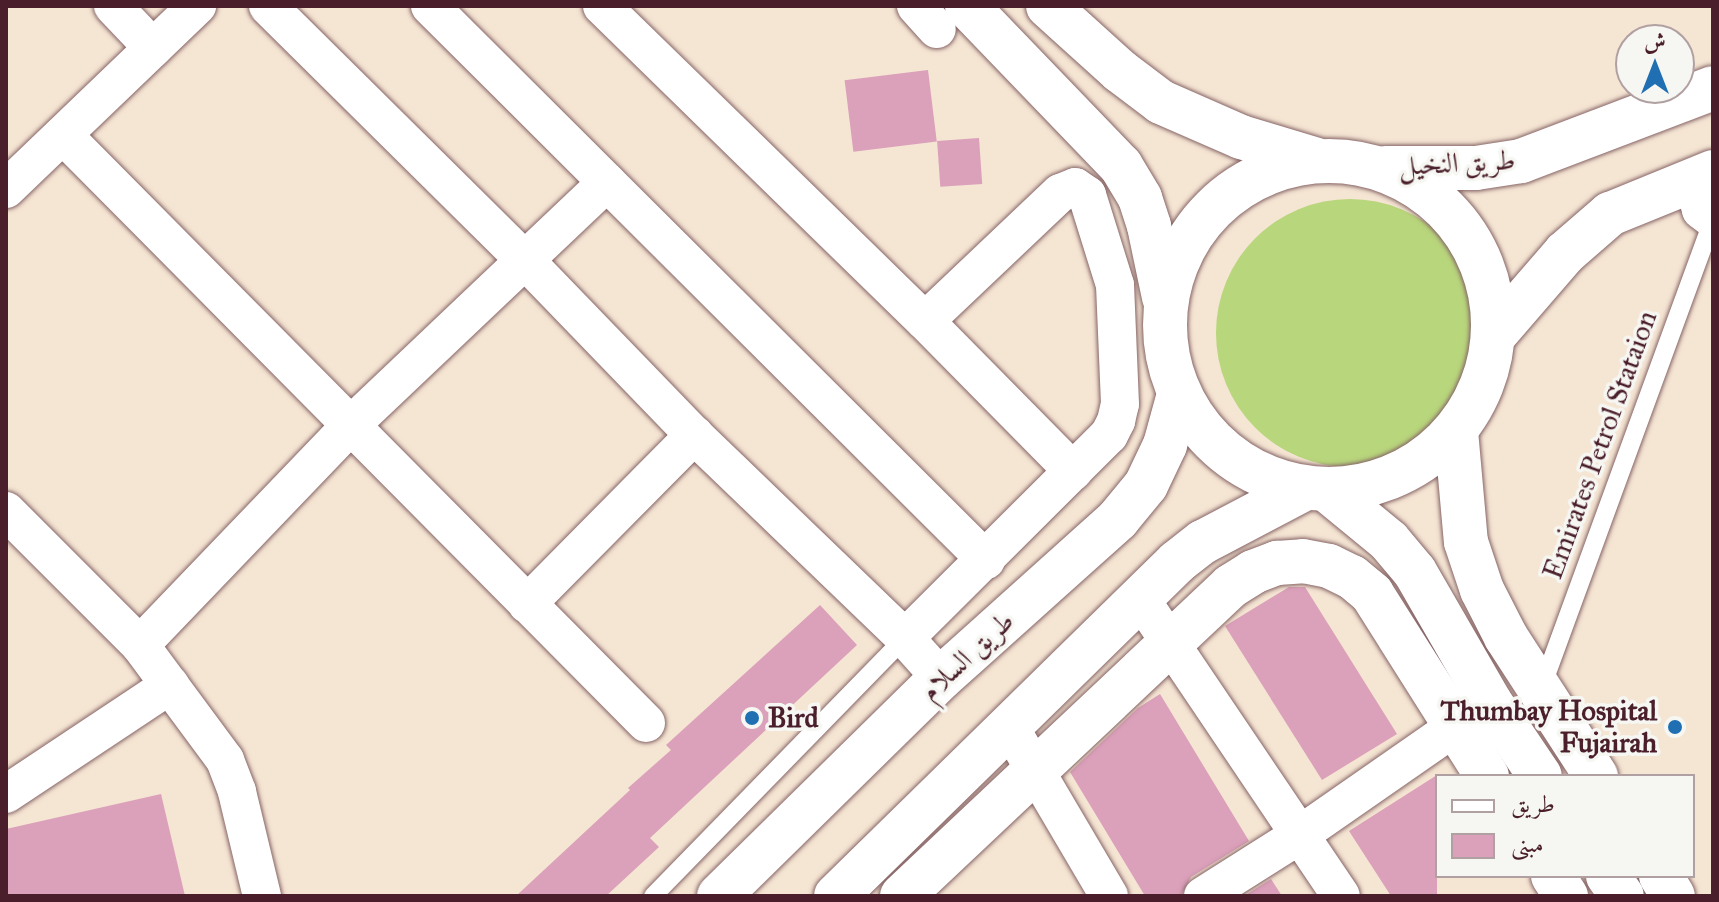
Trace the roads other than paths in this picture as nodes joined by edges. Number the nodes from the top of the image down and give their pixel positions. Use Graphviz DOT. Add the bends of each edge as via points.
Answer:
graph roads {
  1 [pos="113,6"];
  2 [pos="197,6"];
  3 [pos="268,6"];
  4 [pos="430,6"];
  5 [pos="602,6"];
  6 [pos="1048,6"];
  7 [pos="940,14"];
  8 [pos="153,48"];
  9 [pos="1713,88"];
  10 [pos="63,135"];
  11 [pos="1317,160"];
  12 [pos="1379,168"];
  13 [pos="1703,176"];
  14 [pos="607,182"];
  15 [pos="6,189"];
  16 [pos="1713,219"];
  17 [pos="523,258"];
  18 [pos="1165,303"];
  19 [pos="925,321"];
  20 [pos="1495,334"];
  21 [pos="1179,394"];
  22 [pos="350,426"];
  23 [pos="1456,431"];
  24 [pos="694,435"];
  25 [pos="1073,471"];
  26 [pos="1317,489"];
  27 [pos="6,511"];
  28 [pos="986,560"];
  29 [pos="1140,598"];
  30 [pos="527,604"];
  31 [pos="905,638"];
  32 [pos="140,645"];
  33 [pos="1168,645"];
  34 [pos="941,678"];
  35 [pos="170,685"];
  36 [pos="1540,690"];
  37 [pos="1490,702"];
  38 [pos="646,723"];
  39 [pos="1009,726"];
  40 [pos="1454,727"];
  41 [pos="1034,772"];
  42 [pos="1486,774"];
  43 [pos="1539,774"];
  44 [pos="1595,774"];
  45 [pos="6,794"];
  46 [pos="1298,836"];
  47 [pos="1554,878"];
  48 [pos="1609,878"];
  49 [pos="1662,878"];
  50 [pos="262,896"];
  51 [pos="653,896"];
  52 [pos="719,896"];
  53 [pos="836,896"];
  54 [pos="902,896"];
  55 [pos="1109,896"];
  56 [pos="1203,896"];
  57 [pos="1341,896"];
  58 [pos="1566,896"];
  59 [pos="1621,896"];
  60 [pos="1673,896"];
  1 -- 8 [label="street"];
  2 -- 8 [label="street"];
  3 -- 17 [label="street"];
  4 -- 14 [label="street"];
  5 -- 19 [label="street"];
  6 -- 11 [label="main road" via="1161,102 1241,137"];
  7 -- 18 [label="main road" via="1121,166 1149,226"];
  8 -- 10 [label="street"];
  9 -- 12 [label="main road, طريق النخيل" via="1521,161 1476,168"];
  10 -- 15 [label="street"];
  10 -- 22 [label="street"];
  11 -- 12 [label="main road"];
  11 -- 18 [label="main road" via="1262,174 1215,205 1181,250"];
  12 -- 20 [label="main road" via="1419,186 1452,214 1477,250 1492,291"];
  13 -- 16 [label="street" via="1701,210"];
  13 -- 20 [label="main road" via="1610,214 1565,253"];
  14 -- 17 [label="street"];
  14 -- 28 [label="street"];
  16 -- 36 [label="lane, Emirates Petrol Stataion"];
  17 -- 22 [label="street"];
  17 -- 24 [label="street"];
  18 -- 21 [label="main road" via="1166,350"];
  19 -- 25 [label="street"];
  19 -- 25 [label="street" via="1060,193 1075,187 1087,195 1115,285 1120,404 1109,435"];
  20 -- 23 [label="main road" via="1484,386"];
  21 -- 26 [label="main road" via="1210,440 1254,472"];
  21 -- 34 [label="main road, طريق السلام" via="1152,472 1118,519"];
  22 -- 30 [label="street"];
  22 -- 32 [label="street"];
  23 -- 26 [label="main road" via="1420,463 1375,483"];
  23 -- 36 [label="main road" via="1466,542 1488,601"];
  24 -- 30 [label="street"];
  24 -- 31 [label="street"];
  25 -- 28 [label="street"];
  26 -- 29 [label="main road" via="1203,542"];
  26 -- 37 [label="main road" via="1389,541 1415,572"];
  27 -- 32 [label="street"];
  28 -- 31 [label="street"];
  29 -- 33 [label="street"];
  29 -- 39 [label="main road"];
  30 -- 38 [label="street"];
  31 -- 34 [label="street"];
  31 -- 51 [label="lane"];
  32 -- 35 [label="street"];
  33 -- 40 [label="main road" via="1253,572 1277,563 1329,566 1372,594"];
  33 -- 41 [label="main road"];
  33 -- 46 [label="street"];
  34 -- 52 [label="main road, طريق السلام"];
  35 -- 45 [label="street"];
  35 -- 50 [label="street" via="225,760"];
  36 -- 44 [label="main road"];
  37 -- 40 [label="street"];
  37 -- 43 [label="main road"];
  39 -- 41 [label="street"];
  39 -- 53 [label="main road"];
  40 -- 42 [label="main road"];
  40 -- 46 [label="street"];
  41 -- 54 [label="main road"];
  41 -- 55 [label="street"];
  46 -- 56 [label="street"];
  46 -- 57 [label="street"];
  47 -- 58 [label="main road"];
  48 -- 59 [label="main road"];
  49 -- 60 [label="main road"];
}
